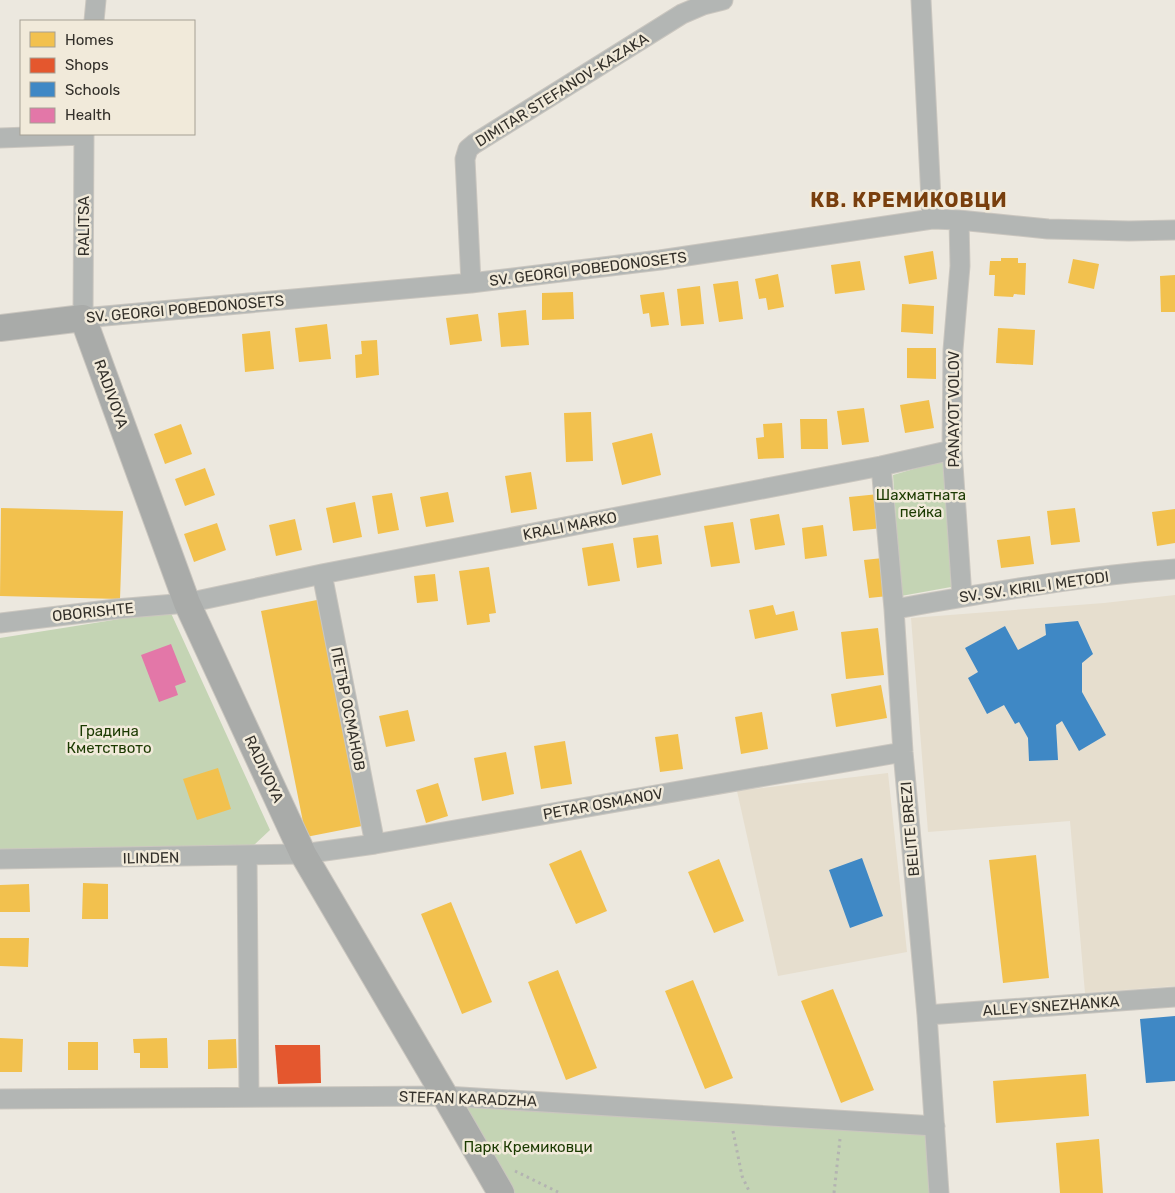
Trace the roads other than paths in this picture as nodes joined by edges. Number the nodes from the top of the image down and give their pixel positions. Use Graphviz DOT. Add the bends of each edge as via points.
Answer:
graph roads {
  1 [pos="96,0"];
  2 [pos="723,0"];
  3 [pos="921,0"];
  4 [pos="94,20"];
  5 [pos="84,135"];
  6 [pos="0,138"];
  7 [pos="932,219"];
  8 [pos="960,220"];
  9 [pos="1175,230"];
  10 [pos="470,283"];
  11 [pos="83,318"];
  12 [pos="0,328"];
  13 [pos="952,450"];
  14 [pos="881,466"];
  15 [pos="1175,569"];
  16 [pos="322,574"];
  17 [pos="962,597"];
  18 [pos="187,603"];
  19 [pos="894,609"];
  20 [pos="0,623"];
  21 [pos="903,752"];
  22 [pos="375,844"];
  23 [pos="303,854"];
  24 [pos="248,856"];
  25 [pos="0,859"];
  26 [pos="1175,997"];
  27 [pos="927,1015"];
  28 [pos="249,1096"];
  29 [pos="446,1096"];
  30 [pos="0,1099"];
  31 [pos="935,1126"];
  32 [pos="501,1193"];
  33 [pos="939,1193"];
  1 -- 4 [label="street"];
  2 -- 10 [label="street, DIMITAR STEFANOV-KAZAKA" via="682,14 468,150 465,159"];
  3 -- 7 [label="street"];
  5 -- 6 [label="street"];
  5 -- 11 [label="street, RALITSA"];
  7 -- 8 [label="street, SV. GEORGI POBEDONOSETS"];
  7 -- 10 [label="street, SV. GEORGI POBEDONOSETS" via="660,260"];
  8 -- 9 [label="street, SV. GEORGI POBEDONOSETS" via="1048,229"];
  8 -- 13 [label="street, PANAYOT VOLOV" via="960,266 952,350"];
  10 -- 11 [label="street, SV. GEORGI POBEDONOSETS"];
  11 -- 12 [label="street, SV. GEORGI POBEDONOSETS"];
  11 -- 18 [label="street, RADIVOYA"];
  13 -- 14 [label="street, KRALI MARKO"];
  13 -- 17 [label="street, PANAYOT VOLOV"];
  14 -- 16 [label="street, KRALI MARKO"];
  14 -- 19 [label="street, BELITE BREZI"];
  15 -- 17 [label="street, SV. SV. KIRIL I METODI"];
  16 -- 18 [label="street, KRALI MARKO"];
  16 -- 22 [label="street, ПЕТЪР ОСМАНОВ"];
  17 -- 19 [label="street, SV. SV. KIRIL I METODI"];
  18 -- 20 [label="street, OBORISHTE" via="116,608"];
  18 -- 23 [label="street, RADIVOYA"];
  19 -- 21 [label="street, BELITE BREZI"];
  21 -- 22 [label="street, PETAR OSMANOV"];
  21 -- 27 [label="street, BELITE BREZI"];
  22 -- 23 [label="street, PETAR OSMANOV"];
  23 -- 24 [label="street, ILINDEN"];
  23 -- 29 [label="street, RADIVOYA"];
  24 -- 25 [label="street, ILINDEN"];
  24 -- 28 [label="street"];
  26 -- 27 [label="street, ALLEY SNEZHANKA"];
  27 -- 31 [label="street, BELITE BREZI"];
  28 -- 29 [label="street, STEFAN KARADZHA"];
  28 -- 30 [label="street, STEFAN KARADZHA"];
  29 -- 31 [label="street, STEFAN KARADZHA"];
  29 -- 32 [label="street, RADIVOYA"];
  31 -- 33 [label="street, BELITE BREZI"];
}
